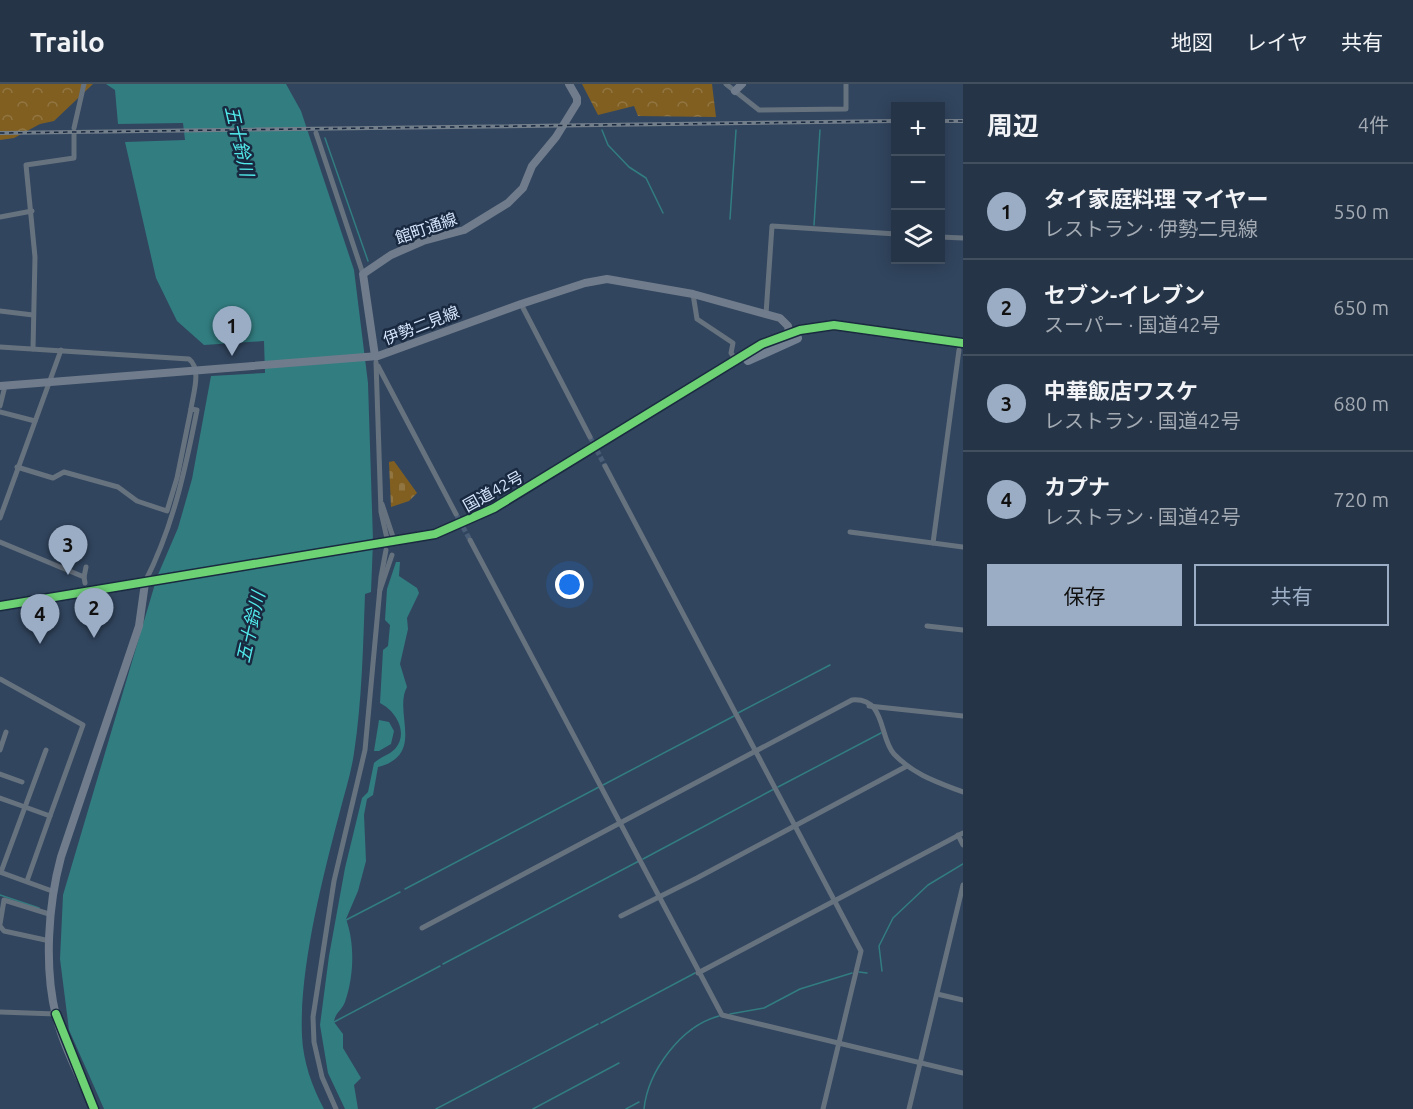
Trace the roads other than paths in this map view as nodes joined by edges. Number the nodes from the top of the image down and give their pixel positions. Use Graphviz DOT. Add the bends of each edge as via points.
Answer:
graph roads {
  1 [pos="84,84"];
  2 [pos="569,84"];
  3 [pos="726,84"];
  4 [pos="742,84"];
  5 [pos="846,84"];
  6 [pos="735,91"];
  7 [pos="316,133"];
  8 [pos="32,211"];
  9 [pos="0,217"];
  10 [pos="891,234"];
  11 [pos="945,237"];
  12 [pos="963,238"];
  13 [pos="363,274"];
  14 [pos="693,294"];
  15 [pos="521,304"];
  16 [pos="0,311"];
  17 [pos="766,314"];
  18 [pos="33,315"];
  19 [pos="790,337"];
  20 [pos="0,347"];
  21 [pos="962,348"];
  22 [pos="33,349"];
  23 [pos="62,350"];
  24 [pos="373,358"];
  25 [pos="736,360"];
  26 [pos="196,370"];
  27 [pos="50,381"];
  28 [pos="3,386"];
  29 [pos="0,406"];
  30 [pos="194,410"];
  31 [pos="0,412"];
  32 [pos="35,421"];
  33 [pos="590,437"];
  34 [pos="605,466"];
  35 [pos="17,467"];
  36 [pos="0,487"];
  37 [pos="9,489"];
  38 [pos="456,514"];
  39 [pos="0,518"];
  40 [pos="850,532"];
  41 [pos="470,540"];
  42 [pos="0,542"];
  43 [pos="933,543"];
  44 [pos="386,547"];
  45 [pos="963,547"];
  46 [pos="86,567"];
  47 [pos="147,586"];
  48 [pos="0,606"];
  49 [pos="0,613"];
  50 [pos="927,626"];
  51 [pos="963,630"];
  52 [pos="0,679"];
  53 [pos="869,706"];
  54 [pos="963,716"];
  55 [pos="6,732"];
  56 [pos="1,742"];
  57 [pos="0,750"];
  58 [pos="46,750"];
  59 [pos="755,752"];
  60 [pos="907,766"];
  61 [pos="0,774"];
  62 [pos="22,782"];
  63 [pos="963,792"];
  64 [pos="0,798"];
  65 [pos="25,807"];
  66 [pos="50,816"];
  67 [pos="619,824"];
  68 [pos="795,826"];
  69 [pos="960,834"];
  70 [pos="963,845"];
  71 [pos="0,872"];
  72 [pos="27,881"];
  73 [pos="963,885"];
  74 [pos="52,891"];
  75 [pos="658,899"];
  76 [pos="834,903"];
  77 [pos="49,914"];
  78 [pos="621,916"];
  79 [pos="0,925"];
  80 [pos="422,927"];
  81 [pos="50,941"];
  82 [pos="698,973"];
  83 [pos="937,994"];
  84 [pos="963,1000"];
  85 [pos="0,1012"];
  86 [pos="56,1014"];
  87 [pos="839,1043"];
  88 [pos="920,1063"];
  89 [pos="963,1073"];
  90 [pos="94,1109"];
  91 [pos="336,1109"];
  92 [pos="823,1109"];
  93 [pos="909,1109"];
  1 -- 8 [label="street" via="74,131 74,158 26,165"];
  2 -- 13 [label="main road, 館町通線" via="577,103 532,166 518,195 464,230 423,241 391,255"];
  3 -- 6 [label="street"];
  4 -- 6 [label="main road"];
  5 -- 6 [label="street" via="846,109 759,110"];
  7 -- 13 [label="street"];
  8 -- 9 [label="street"];
  8 -- 18 [label="street"];
  10 -- 17 [label="street" via="772,226"];
  11 -- 12 [label="street"];
  13 -- 24 [label="main road"];
  14 -- 15 [label="main road, 伊勢二見線" via="607,279"];
  14 -- 17 [label="main road, 伊勢二見線"];
  14 -- 25 [label="street" via="697,319 733,343 731,353"];
  15 -- 24 [label="main road, 伊勢二見線"];
  15 -- 33 [label="street"];
  16 -- 18 [label="street"];
  17 -- 19 [label="main road, 伊勢二見線" via="784,320"];
  18 -- 22 [label="street"];
  19 -- 21 [label="highway, 国道42号" via="834,325"];
  19 -- 25 [label="highway, 国道42号" via="762,344"];
  19 -- 44 [label="highway, 国道42号" via="481,523 440,539"];
  20 -- 22 [label="street"];
  21 -- 43 [label="street"];
  22 -- 23 [label="street"];
  23 -- 26 [label="street" via="189,359"];
  23 -- 27 [label="street"];
  24 -- 26 [label="main road, 伊勢二見線"];
  24 -- 38 [label="street"];
  24 -- 44 [label="street"];
  25 -- 44 [label="highway, 国道42号" via="494,508 435,534"];
  26 -- 27 [label="main road, 伊勢二見線"];
  26 -- 30 [label="street"];
  27 -- 28 [label="main road, 伊勢二見線"];
  27 -- 32 [label="street"];
  28 -- 29 [label="street"];
  30 -- 35 [label="street" via="167,511 137,501 118,487 64,472 52,478"];
  30 -- 47 [label="street" via="174,513"];
  31 -- 32 [label="street"];
  32 -- 35 [label="street"];
  34 -- 59 [label="street"];
  35 -- 37 [label="street"];
  36 -- 37 [label="street"];
  37 -- 39 [label="street"];
  40 -- 43 [label="street"];
  41 -- 67 [label="street"];
  42 -- 46 [label="street" via="85,580"];
  43 -- 45 [label="street"];
  44 -- 47 [label="highway, 国道42号"];
  44 -- 91 [label="street" via="365,750 334,881 313,1017 322,1077"];
  47 -- 48 [label="highway, 国道42号"];
  47 -- 49 [label="highway, 国道42号"];
  47 -- 74 [label="main road" via="139,626"];
  50 -- 51 [label="street"];
  52 -- 66 [label="street" via="83,725"];
  53 -- 54 [label="street"];
  53 -- 59 [label="street" via="852,700"];
  53 -- 60 [label="street" via="882,718 889,747"];
  55 -- 56 [label="street"];
  56 -- 57 [label="street"];
  58 -- 65 [label="street"];
  59 -- 67 [label="street"];
  59 -- 68 [label="street"];
  60 -- 63 [label="street" via="925,778"];
  60 -- 68 [label="street"];
  61 -- 62 [label="street"];
  64 -- 65 [label="street"];
  65 -- 66 [label="street"];
  65 -- 71 [label="street"];
  66 -- 72 [label="street"];
  67 -- 75 [label="street"];
  67 -- 80 [label="street"];
  68 -- 75 [label="street"];
  68 -- 76 [label="street"];
  69 -- 70 [label="street"];
  69 -- 76 [label="street"];
  71 -- 72 [label="street"];
  72 -- 74 [label="street"];
  73 -- 83 [label="street"];
  74 -- 77 [label="main road"];
  75 -- 78 [label="street"];
  75 -- 82 [label="street"];
  76 -- 82 [label="street"];
  76 -- 87 [label="street" via="861,951"];
  77 -- 79 [label="street" via="4,900"];
  77 -- 81 [label="main road"];
  79 -- 81 [label="street" via="4,931"];
  81 -- 86 [label="main road"];
  82 -- 87 [label="street" via="722,1016"];
  83 -- 84 [label="street"];
  83 -- 88 [label="street"];
  85 -- 86 [label="street"];
  86 -- 90 [label="main road"];
  87 -- 88 [label="street"];
  87 -- 92 [label="street"];
  88 -- 89 [label="street"];
  88 -- 93 [label="street"];
}
